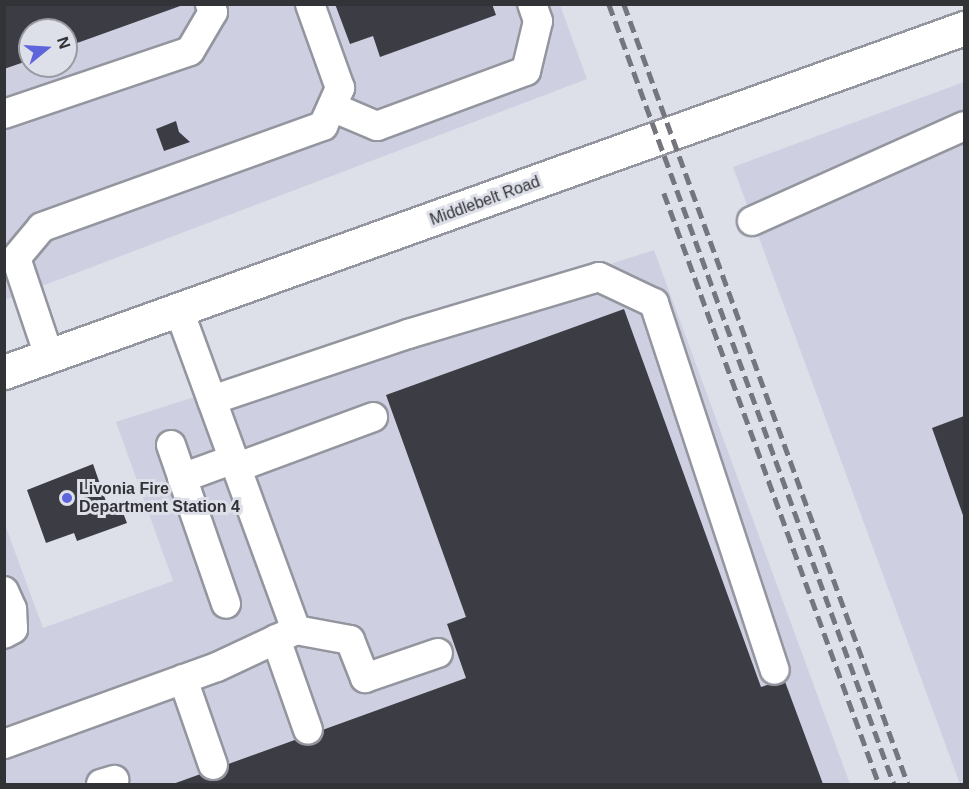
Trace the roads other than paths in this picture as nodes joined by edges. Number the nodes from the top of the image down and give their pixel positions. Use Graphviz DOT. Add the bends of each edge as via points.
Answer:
graph roads {
  1 [pos="210,4"];
  2 [pos="309,4"];
  3 [pos="532,4"];
  4 [pos="964,28"];
  5 [pos="332,107"];
  6 [pos="4,114"];
  7 [pos="964,126"];
  8 [pos="752,221"];
  9 [pos="14,287"];
  10 [pos="179,310"];
  11 [pos="49,356"];
  12 [pos="4,372"];
  13 [pos="212,400"];
  14 [pos="373,417"];
  15 [pos="171,445"];
  16 [pos="236,463"];
  17 [pos="182,478"];
  18 [pos="4,591"];
  19 [pos="226,604"];
  20 [pos="4,634"];
  21 [pos="286,634"];
  22 [pos="438,653"];
  23 [pos="775,670"];
  24 [pos="183,679"];
  25 [pos="308,730"];
  26 [pos="4,744"];
  27 [pos="213,765"];
  1 -- 6 [label="lane" via="213,12 190,51"];
  2 -- 5 [label="lane" via="340,88"];
  3 -- 5 [label="lane" via="538,21 526,71 377,126"];
  4 -- 10 [label="main road, Middlebelt Road"];
  5 -- 9 [label="lane" via="323,126 42,227 16,258"];
  7 -- 8 [label="lane"];
  9 -- 11 [label="lane"];
  10 -- 11 [label="main road, Middlebelt Road"];
  10 -- 13 [label="lane"];
  11 -- 12 [label="main road, Middlebelt Road"];
  13 -- 16 [label="lane"];
  13 -- 23 [label="lane" via="408,334 599,277 654,303"];
  14 -- 16 [label="lane"];
  15 -- 17 [label="lane"];
  16 -- 17 [label="lane"];
  16 -- 21 [label="lane"];
  17 -- 19 [label="lane"];
  18 -- 20 [label="lane" via="12,609 13,629"];
  21 -- 22 [label="lane" via="350,640 365,678"];
  21 -- 24 [label="lane"];
  21 -- 25 [label="lane"];
  24 -- 26 [label="lane"];
  24 -- 27 [label="lane"];
}
